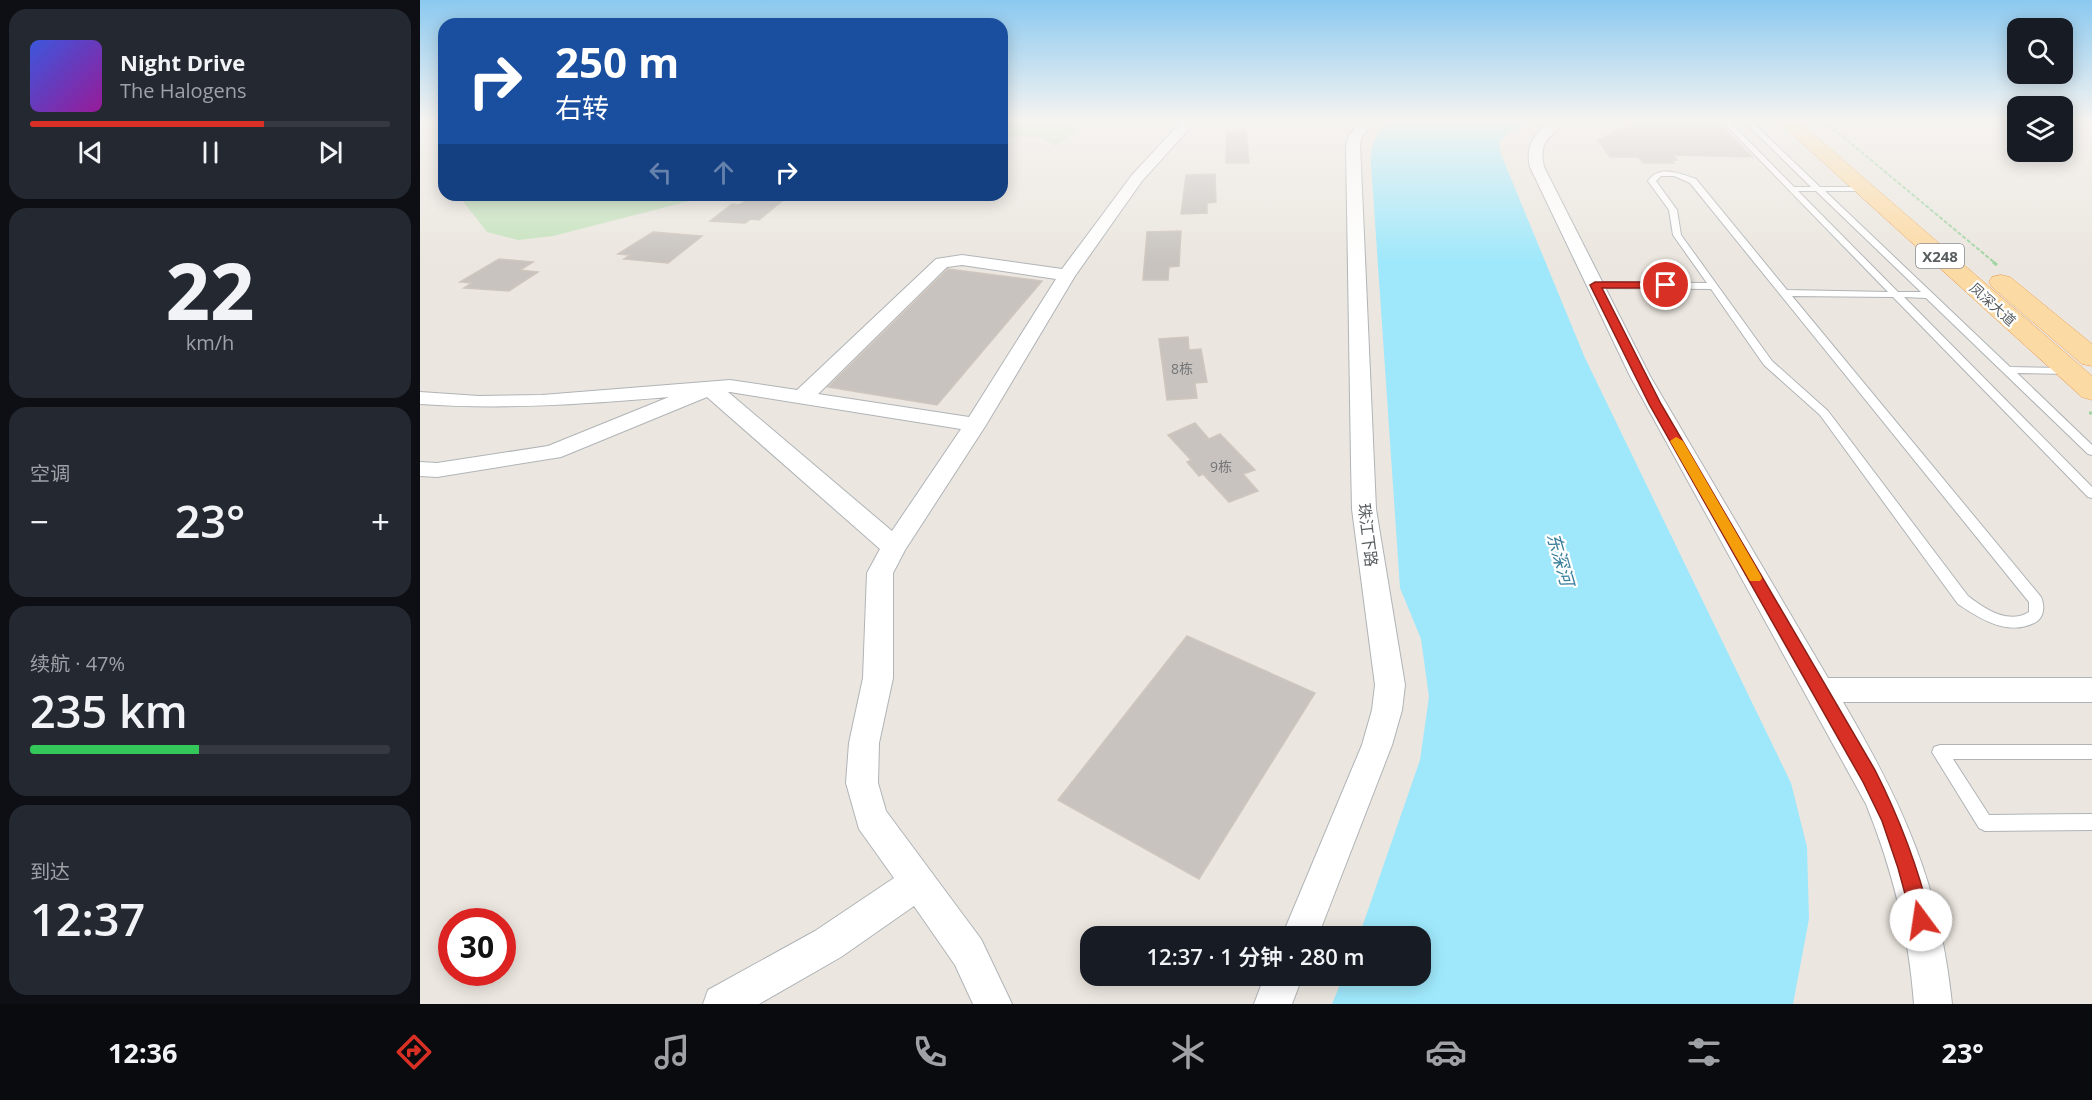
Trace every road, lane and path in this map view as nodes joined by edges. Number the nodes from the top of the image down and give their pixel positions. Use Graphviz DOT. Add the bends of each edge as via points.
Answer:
graph roads {
  1 [pos="1147,168"];
  2 [pos="1354,168"];
  3 [pos="1539,168"];
  4 [pos="1770,168"];
  5 [pos="1795,168"];
  6 [pos="1839,168"];
  7 [pos="1865,168"];
  8 [pos="1879,168"];
  9 [pos="1791,189"];
  10 [pos="1817,189"];
  11 [pos="1863,189"];
  12 [pos="2002,270"];
  13 [pos="1067,276"];
  14 [pos="1595,285"];
  15 [pos="1713,286"];
  16 [pos="1785,293"];
  17 [pos="1896,295"];
  18 [pos="1929,295"];
  19 [pos="2092,358"];
  20 [pos="2007,370"];
  21 [pos="2068,370"];
  22 [pos="710,388"];
  23 [pos="802,397"];
  24 [pos="420,398"];
  25 [pos="2091,406"];
  26 [pos="975,425"];
  27 [pos="2092,452"];
  28 [pos="420,469"];
  29 [pos="2092,494"];
  30 [pos="894,547"];
  31 [pos="1820,690"];
  32 [pos="2092,690"];
  33 [pos="2092,752"];
  34 [pos="2092,822"];
  35 [pos="919,882"];
  36 [pos="1304,926"];
  37 [pos="1280,986"];
  38 [pos="722,1004"];
  39 [pos="993,1004"];
  40 [pos="1273,1004"];
  41 [pos="1933,1004"];
  1 -- 13 [label="street"];
  2 -- 36 [label="street, 珠江下路" via="1364,509 1390,685 1377,745"];
  3 -- 14 [label="street"];
  4 -- 9 [label="lane"];
  5 -- 10 [label="lane"];
  6 -- 11 [label="main road, 凤深大道 / X248"];
  7 -- 19 [label="main road, 凤深大道 / X248"];
  8 -- 12 [label="path"];
  9 -- 10 [label="lane"];
  9 -- 17 [label="lane"];
  10 -- 11 [label="lane"];
  10 -- 18 [label="lane"];
  11 -- 21 [label="main road, 凤深大道 / X248"];
  13 -- 23 [label="street" via="962,260 942,263"];
  13 -- 26 [label="street"];
  14 -- 15 [label="lane"];
  14 -- 31 [label="street" via="1655,404"];
  15 -- 16 [label="lane" via="1677,235 1676,217 1652,181 1654,176 1675,174 1693,181"];
  15 -- 16 [label="lane" via="1768,363 1824,413 1963,600 1997,619 2018,622 2036,615 2036,601"];
  16 -- 17 [label="lane"];
  17 -- 18 [label="lane"];
  17 -- 29 [label="lane"];
  18 -- 20 [label="lane"];
  20 -- 21 [label="lane"];
  20 -- 27 [label="lane"];
  21 -- 25 [label="main road, 凤深大道 / X248"];
  22 -- 23 [label="street" via="729,386"];
  22 -- 24 [label="street" via="542,401"];
  22 -- 28 [label="street" via="553,452 437,470"];
  22 -- 30 [label="street"];
  23 -- 26 [label="street"];
  26 -- 30 [label="street"];
  30 -- 35 [label="street" via="880,573 878,678 864,743 861,783 871,818"];
  31 -- 32 [label="street"];
  31 -- 41 [label="street" via="1891,820 1921,920"];
  33 -- 34 [label="lane" via="1940,752 1985,823"];
  35 -- 38 [label="street" via="828,944"];
  35 -- 39 [label="street" via="968,952"];
  37 -- 40 [label="street"];
}
